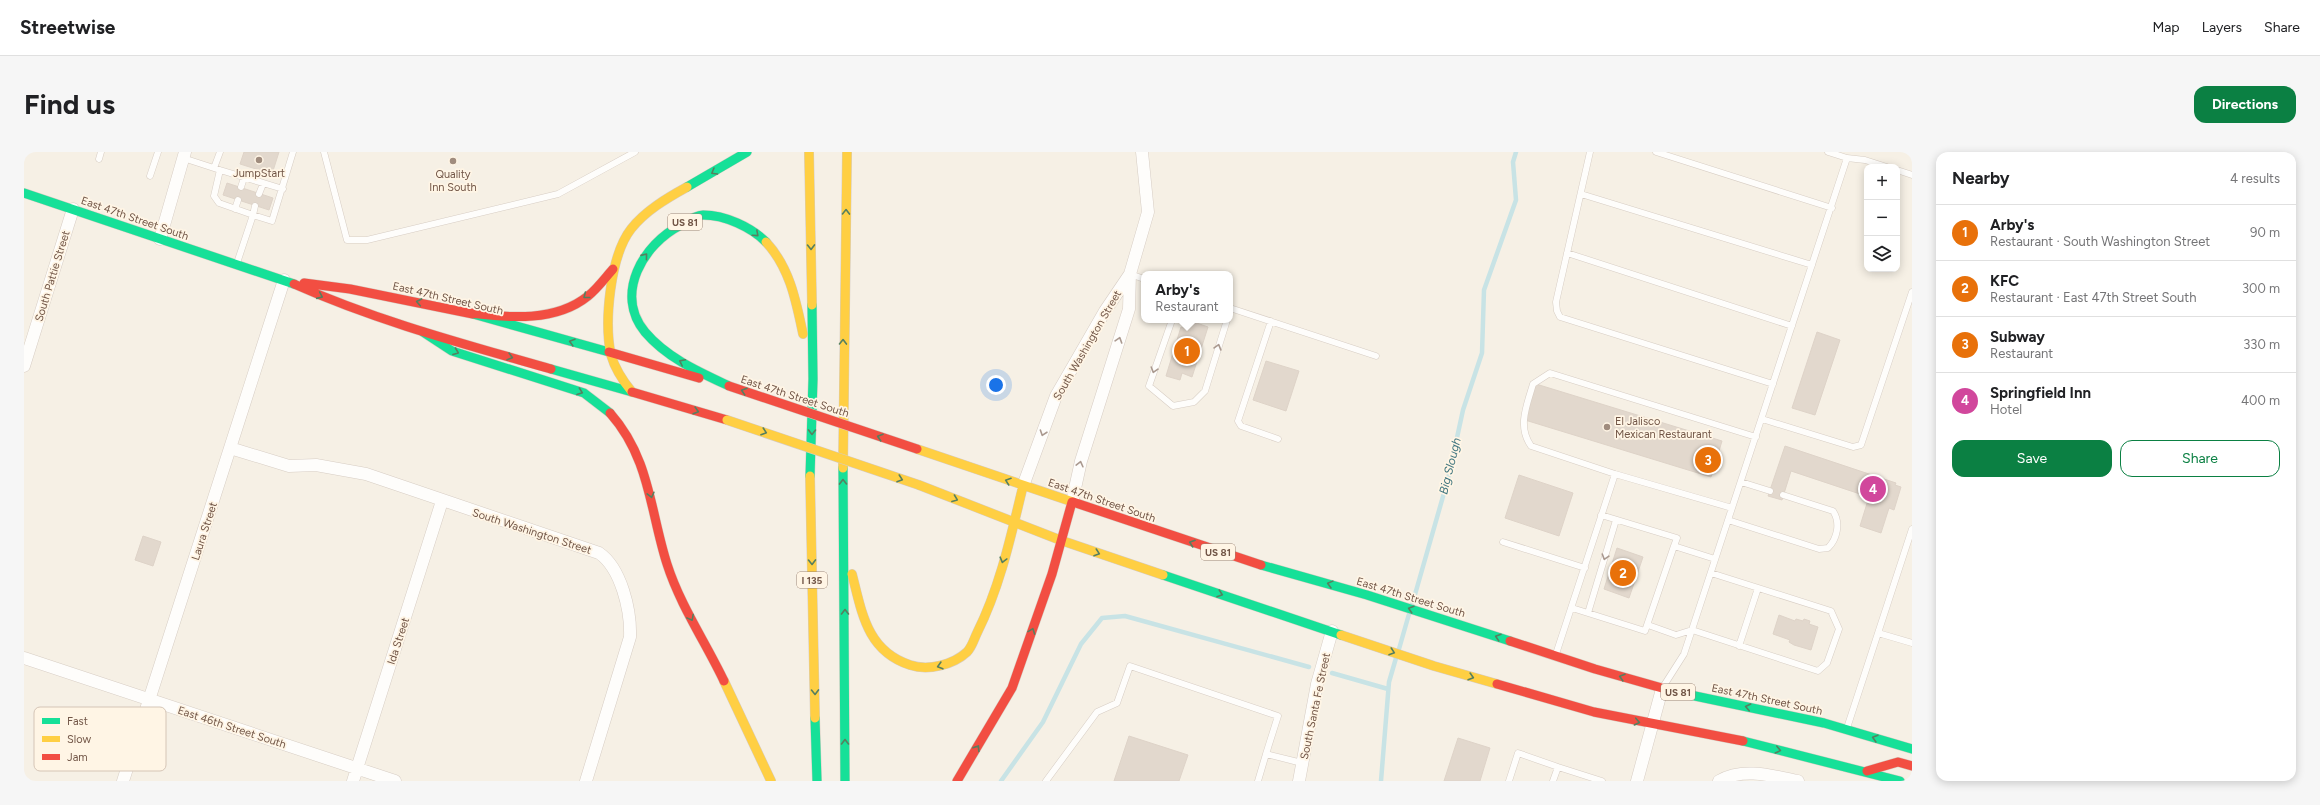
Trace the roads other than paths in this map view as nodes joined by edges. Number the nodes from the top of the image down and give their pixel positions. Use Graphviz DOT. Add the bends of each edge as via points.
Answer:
graph roads {
  1 [pos="102,152"];
  2 [pos="158,152"];
  3 [pos="220,152"];
  4 [pos="293,152"];
  5 [pos="324,152"];
  6 [pos="635,152"];
  7 [pos="747,152"];
  8 [pos="809,152"];
  9 [pos="847,152"];
  10 [pos="1142,152"];
  11 [pos="1590,152"];
  12 [pos="1656,152"];
  13 [pos="1828,152"];
  14 [pos="184,155"];
  15 [pos="1847,158"];
  16 [pos="99,159"];
  17 [pos="1878,164"];
  18 [pos="217,169"];
  19 [pos="1900,171"];
  20 [pos="1912,175"];
  21 [pos="150,176"];
  22 [pos="244,178"];
  23 [pos="262,184"];
  24 [pos="241,187"];
  25 [pos="283,190"];
  26 [pos="24,193"];
  27 [pos="259,194"];
  28 [pos="1581,194"];
  29 [pos="238,200"];
  30 [pos="255,206"];
  31 [pos="1832,208"];
  32 [pos="73,209"];
  33 [pos="235,209"];
  34 [pos="253,215"];
  35 [pos="160,239"];
  36 [pos="1567,253"];
  37 [pos="237,265"];
  38 [pos="1812,265"];
  39 [pos="614,269"];
  40 [pos="1130,274"];
  41 [pos="1141,278"];
  42 [pos="284,280"];
  43 [pos="1912,292"];
  44 [pos="1233,310"];
  45 [pos="472,313"];
  46 [pos="1271,321"];
  47 [pos="1171,323"];
  48 [pos="1226,323"];
  49 [pos="1792,326"];
  50 [pos="423,332"];
  51 [pos="609,352"];
  52 [pos="1376,356"];
  53 [pos="24,366"];
  54 [pos="813,379"];
  55 [pos="1773,384"];
  56 [pos="729,386"];
  57 [pos="632,392"];
  58 [pos="1762,419"];
  59 [pos="1756,437"];
  60 [pos="1278,439"];
  61 [pos="230,448"];
  62 [pos="1615,474"];
  63 [pos="1741,482"];
  64 [pos="1023,486"];
  65 [pos="1770,491"];
  66 [pos="1783,495"];
  67 [pos="442,501"];
  68 [pos="1072,502"];
  69 [pos="1732,508"];
  70 [pos="1601,516"];
  71 [pos="1616,520"];
  72 [pos="1728,520"];
  73 [pos="1014,522"];
  74 [pos="1912,529"];
  75 [pos="1060,540"];
  76 [pos="1503,542"];
  77 [pos="844,544"];
  78 [pos="1674,546"];
  79 [pos="1715,559"];
  80 [pos="1585,568"];
  81 [pos="1711,573"];
  82 [pos="1758,588"];
  83 [pos="1572,608"];
  84 [pos="1588,613"];
  85 [pos="1648,625"];
  86 [pos="1692,630"];
  87 [pos="1332,631"];
  88 [pos="1878,633"];
  89 [pos="1912,643"];
  90 [pos="1739,646"];
  91 [pos="1556,655"];
  92 [pos="24,658"];
  93 [pos="1662,689"];
  94 [pos="150,699"];
  95 [pos="147,707"];
  96 [pos="1652,725"];
  97 [pos="1847,730"];
  98 [pos="1912,748"];
  99 [pos="1266,754"];
  100 [pos="1302,763"];
  101 [pos="1912,766"];
  102 [pos="1558,767"];
  103 [pos="357,768"];
  104 [pos="126,771"];
  105 [pos="1867,771"];
  106 [pos="1740,778"];
  107 [pos="123,781"];
  108 [pos="353,781"];
  109 [pos="395,781"];
  110 [pos="586,781"];
  111 [pos="771,781"];
  112 [pos="817,781"];
  113 [pos="845,781"];
  114 [pos="957,781"];
  115 [pos="1046,781"];
  116 [pos="1258,781"];
  117 [pos="1299,781"];
  118 [pos="1509,781"];
  119 [pos="1553,781"];
  120 [pos="1602,781"];
  121 [pos="1637,781"];
  122 [pos="1719,781"];
  123 [pos="1798,781"];
  124 [pos="1900,781"];
  1 -- 16 [label="lane"];
  2 -- 21 [label="lane"];
  3 -- 18 [label="lane"];
  4 -- 25 [label="lane"];
  5 -- 6 [label="lane" via="347,240 367,240 558,194"];
  7 -- 39 [label="main road, one-way" via="654,208 633,228 621,245"];
  8 -- 54 [label="main road, I 135, one-way"];
  77 -- 9 [label="main road, one-way" via="842,395"];
  10 -- 40 [label="street, South Washington Street" via="1148,212"];
  11 -- 28 [label="lane"];
  12 -- 31 [label="lane"];
  13 -- 15 [label="lane"];
  14 -- 18 [label="lane"];
  14 -- 35 [label="street"];
  15 -- 17 [label="lane"];
  15 -- 31 [label="lane"];
  18 -- 22 [label="lane"];
  18 -- 33 [label="lane" via="214,196 219,203"];
  19 -- 20 [label="lane"];
  22 -- 23 [label="lane"];
  22 -- 24 [label="lane"];
  23 -- 25 [label="lane"];
  23 -- 27 [label="lane"];
  25 -- 34 [label="lane" via="272,221"];
  26 -- 32 [label="main road, East 47th Street South"];
  28 -- 36 [label="lane"];
  28 -- 38 [label="lane"];
  29 -- 33 [label="lane"];
  30 -- 34 [label="lane"];
  31 -- 38 [label="lane"];
  32 -- 35 [label="main road, East 47th Street South"];
  32 -- 53 [label="street, South Pattie Street"];
  33 -- 34 [label="lane"];
  34 -- 37 [label="lane"];
  35 -- 37 [label="main road, East 47th Street South"];
  36 -- 49 [label="lane"];
  36 -- 55 [label="lane" via="1556,302 1556,311 1560,317"];
  37 -- 42 [label="main road, East 47th Street South"];
  38 -- 49 [label="lane"];
  39 -- 45 [label="main road, one-way" via="583,299 552,314 506,318"];
  39 -- 51 [label="main road"];
  40 -- 41 [label="lane"];
  40 -- 64 [label="street, South Washington Street, one-way" via="1105,311 1056,396"];
  68 -- 40 [label="street, South Washington Street, one-way" via="1081,461 1129,309"];
  45 -- 42 [label="main road, East 47th Street South, one-way" via="350,289"];
  42 -- 50 [label="main road, East 47th Street South, one-way" via="336,303"];
  42 -- 61 [label="street, Laura Street"];
  43 -- 58 [label="lane" via="1861,445 1853,447"];
  44 -- 46 [label="lane"];
  51 -- 45 [label="main road, East 47th Street South, one-way"];
  46 -- 52 [label="lane"];
  46 -- 60 [label="lane" via="1238,421 1240,426"];
  47 -- 48 [label="lane, one-way" via="1149,386 1173,406 1194,402 1205,391"];
  49 -- 55 [label="lane"];
  50 -- 57 [label="main road, East 47th Street South, one-way"];
  50 -- 111 [label="main road, one-way" via="452,351 584,393 607,410 625,430 649,486 668,565"];
  51 -- 56 [label="main road, East 47th Street South"];
  51 -- 57 [label="main road" via="622,380"];
  56 -- 54 [label="main road, US 81, one-way" via="675,359 662,349 638,320 632,300 633,278 641,262 661,236 702,215 749,227 772,247 791,282"];
  54 -- 112 [label="main road, I 135, one-way" via="810,493"];
  55 -- 58 [label="lane"];
  64 -- 56 [label="main road, East 47th Street South / US 81, one-way, bridge"];
  57 -- 73 [label="main road, East 47th Street South, one-way, bridge" via="727,420 919,485"];
  58 -- 59 [label="lane"];
  59 -- 62 [label="lane" via="1550,373 1533,384 1523,422 1525,437 1531,446"];
  59 -- 63 [label="lane"];
  61 -- 67 [label="street, South Washington Street" via="289,466 316,465 366,474"];
  61 -- 94 [label="street, Laura Street"];
  62 -- 69 [label="lane"];
  62 -- 70 [label="lane"];
  63 -- 65 [label="lane"];
  63 -- 69 [label="lane"];
  64 -- 68 [label="main road, East 47th Street South / US 81"];
  64 -- 73 [label="main road"];
  66 -- 72 [label="lane" via="1833,511 1838,518 1838,525 1832,544 1828,548 1819,549"];
  67 -- 103 [label="street, Ida Street"];
  67 -- 110 [label="street, South Washington Street" via="599,552 616,569 631,627 630,637"];
  68 -- 75 [label="main road"];
  91 -- 68 [label="main road, East 47th Street South / US 81, one-way" via="1371,596 1242,560"];
  69 -- 72 [label="lane"];
  70 -- 71 [label="lane"];
  70 -- 80 [label="lane"];
  71 -- 78 [label="lane" via="1677,538"];
  71 -- 84 [label="lane, one-way"];
  72 -- 79 [label="lane"];
  73 -- 75 [label="main road, East 47th Street South"];
  73 -- 77 [label="main road, one-way" via="994,592 982,625 968,651 946,664 928,669 903,664 881,650 867,630"];
  74 -- 88 [label="lane"];
  75 -- 87 [label="main road, East 47th Street South, one-way"];
  114 -- 75 [label="main road, one-way" via="1012,688 1052,574"];
  76 -- 80 [label="lane"];
  113 -- 77 [label="main road, one-way"];
  78 -- 79 [label="lane"];
  78 -- 85 [label="lane"];
  79 -- 81 [label="lane"];
  80 -- 83 [label="lane"];
  81 -- 82 [label="lane"];
  81 -- 86 [label="lane"];
  82 -- 90 [label="lane"];
  82 -- 90 [label="lane" via="1831,611 1839,629 1827,663 1818,671"];
  83 -- 84 [label="lane"];
  83 -- 91 [label="lane"];
  84 -- 85 [label="lane" via="1645,631"];
  85 -- 86 [label="lane" via="1676,635"];
  86 -- 90 [label="lane"];
  86 -- 93 [label="lane" via="1684,654"];
  87 -- 96 [label="main road, East 47th Street South, one-way" via="1434,666 1594,712"];
  87 -- 100 [label="street, South Santa Fe Street" via="1317,684"];
  88 -- 89 [label="lane"];
  88 -- 97 [label="lane"];
  93 -- 91 [label="main road, East 47th Street South / US 81, one-way"];
  92 -- 94 [label="street, East 46th Street South"];
  93 -- 96 [label="street"];
  97 -- 93 [label="main road, East 47th Street South / US 81, one-way"];
  94 -- 95 [label="street, Laura Street"];
  94 -- 103 [label="street, East 46th Street South"];
  96 -- 105 [label="main road, East 47th Street South, one-way" via="1747,742"];
  96 -- 121 [label="street"];
  98 -- 97 [label="main road, East 47th Street South / US 81, one-way"];
  99 -- 100 [label="lane"];
  99 -- 115 [label="lane" via="1278,716 1130,666 1117,703 1097,712"];
  99 -- 116 [label="lane"];
  100 -- 117 [label="street, South Santa Fe Street"];
  101 -- 105 [label="main road" via="1898,762"];
  102 -- 118 [label="lane" via="1518,753"];
  102 -- 119 [label="lane"];
  102 -- 120 [label="lane"];
  103 -- 108 [label="street, Ida Street"];
  103 -- 109 [label="street, East 46th Street South"];
  104 -- 107 [label="street, Laura Street"];
  105 -- 124 [label="main road, East 47th Street South"];
  106 -- 122 [label="street"];
  106 -- 123 [label="street" via="1758,774"];
}
